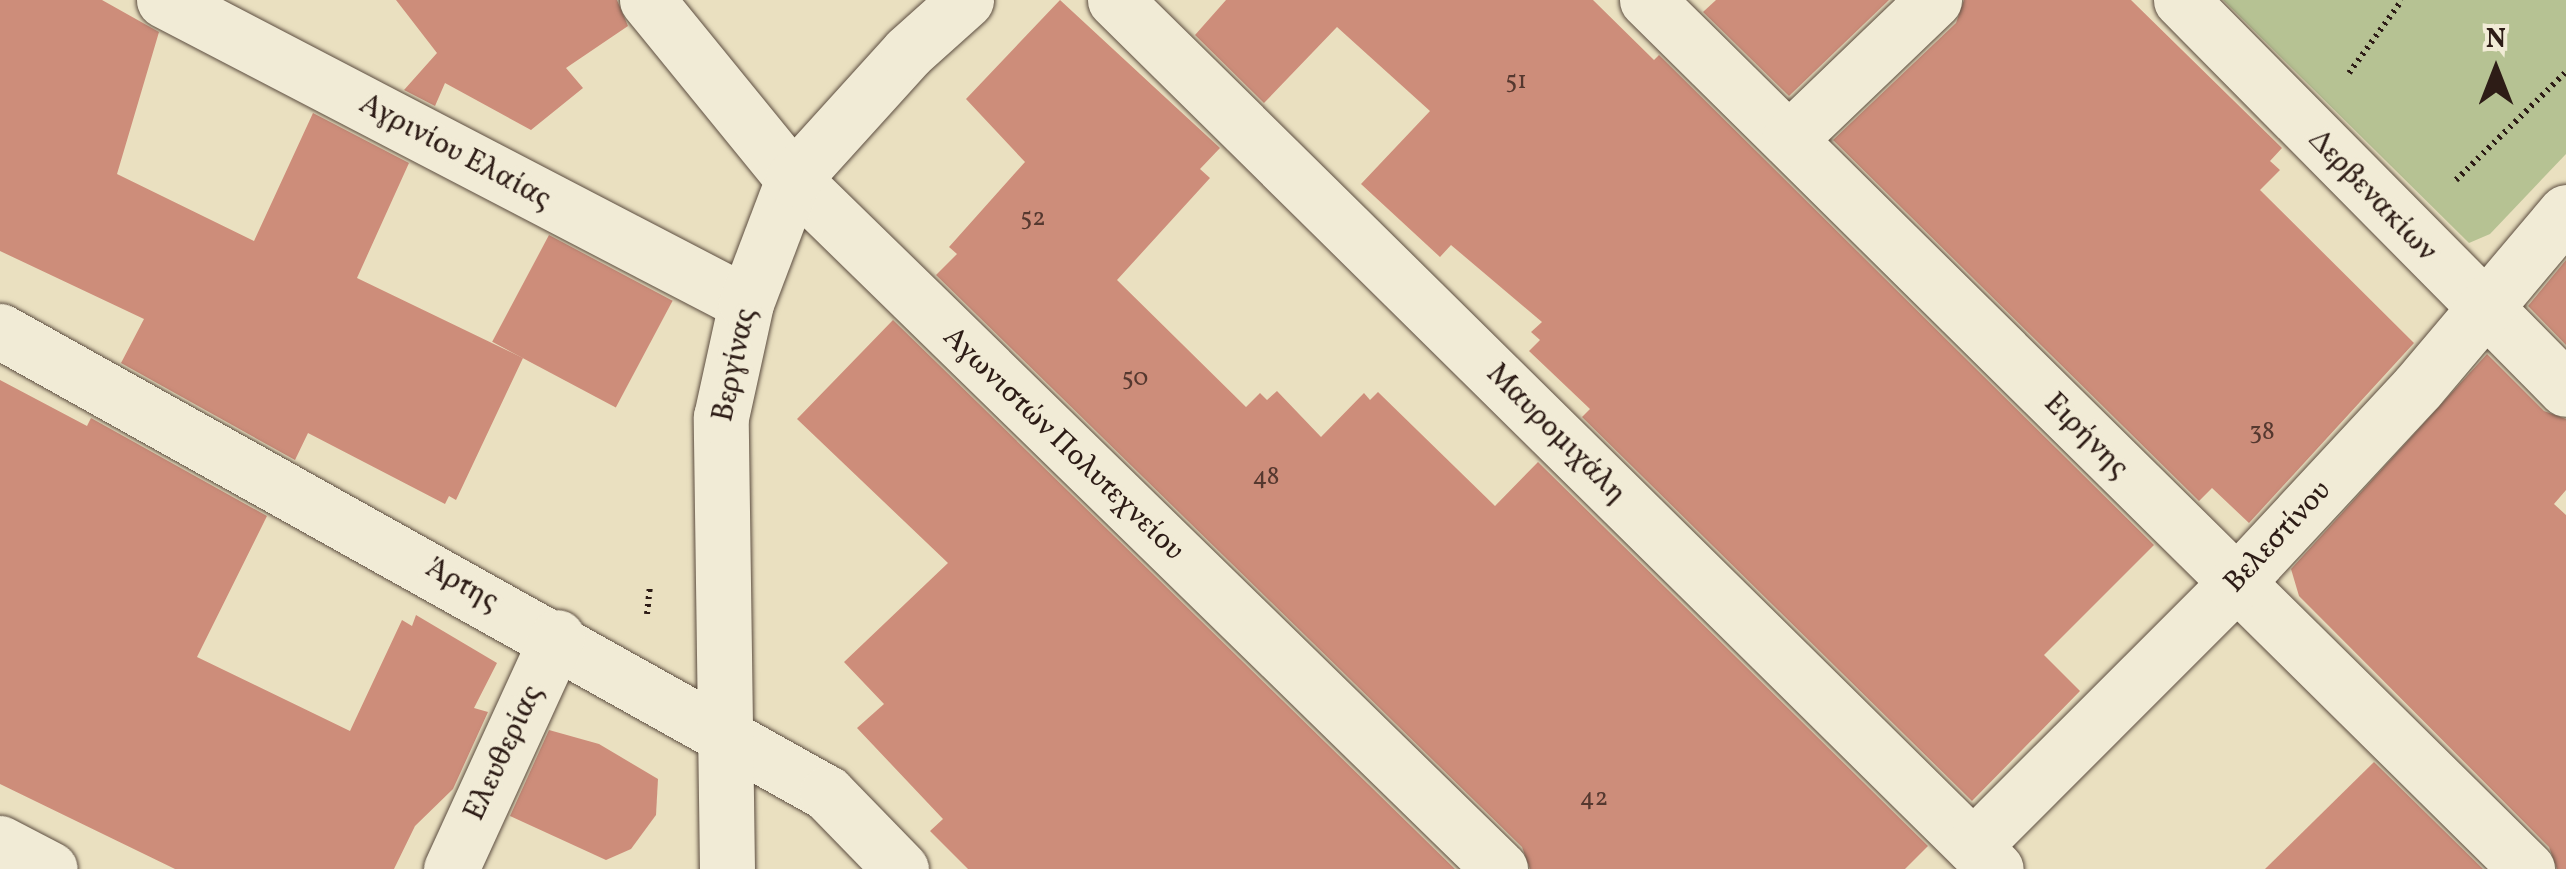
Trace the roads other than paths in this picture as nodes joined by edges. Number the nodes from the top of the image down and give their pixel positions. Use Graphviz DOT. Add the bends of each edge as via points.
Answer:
graph roads {
  1 [pos="164,0"];
  2 [pos="646,0"];
  3 [pos="966,0"];
  4 [pos="1115,0"];
  5 [pos="1647,0"];
  6 [pos="1934,0"];
  7 [pos="2181,0"];
  8 [pos="1790,139"];
  9 [pos="792,179"];
  10 [pos="2566,212"];
  11 [pos="746,302"];
  12 [pos="2481,309"];
  13 [pos="0,331"];
  14 [pos="2566,388"];
  15 [pos="2234,586"];
  16 [pos="557,637"];
  17 [pos="720,731"];
  18 [pos="0,843"];
  19 [pos="1985,858"];
  20 [pos="50,869"];
  21 [pos="451,869"];
  22 [pos="727,869"];
  23 [pos="901,869"];
  24 [pos="1500,869"];
  25 [pos="2527,869"];
  1 -- 11 [label="street, Αγρινίου Ελαίας"];
  2 -- 9 [label="street, Αγωνιστών Πολυτεχνείου"];
  3 -- 9 [label="street, Βεργίνας" via="908,52"];
  4 -- 19 [label="street, Μαυρομιχάλη"];
  5 -- 8 [label="street, Ειρήνης"];
  6 -- 8 [label="street"];
  7 -- 12 [label="street, Δερβενακίων"];
  8 -- 15 [label="street, Ειρήνης"];
  9 -- 11 [label="street, Βεργίνας"];
  9 -- 24 [label="street, Αγωνιστών Πολυτεχνείου"];
  10 -- 12 [label="street, Βελεστίνου"];
  11 -- 17 [label="street, Βεργίνας" via="720,417"];
  12 -- 14 [label="street, Δερβενακίων"];
  12 -- 15 [label="street, Βελεστίνου"];
  13 -- 16 [label="street, Άρτης"];
  15 -- 19 [label="street, Βελεστίνου"];
  15 -- 25 [label="street, Ειρήνης"];
  16 -- 17 [label="street, Άρτης"];
  16 -- 21 [label="street, Ελευθερίας"];
  17 -- 22 [label="street, Βεργίνας"];
  17 -- 23 [label="street, Άρτης" via="828,793"];
  18 -- 20 [label="street"];
}
